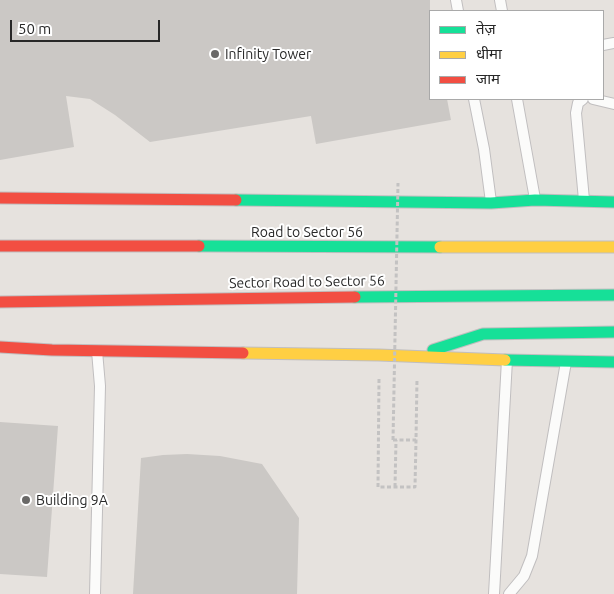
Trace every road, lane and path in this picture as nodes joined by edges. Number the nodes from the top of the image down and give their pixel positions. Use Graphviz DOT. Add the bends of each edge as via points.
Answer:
graph roads {
  1 [pos="474,100"];
  2 [pos="517,100"];
  3 [pos="581,100"];
  4 [pos="596,100"];
  5 [pos="614,104"];
  6 [pos="398,183"];
  7 [pos="0,198"];
  8 [pos="535,200"];
  9 [pos="584,201"];
  10 [pos="614,202"];
  11 [pos="491,203"];
  12 [pos="0,246"];
  13 [pos="614,247"];
  14 [pos="614,295"];
  15 [pos="0,302"];
  16 [pos="614,332"];
  17 [pos="0,346"];
  18 [pos="97,350"];
  19 [pos="379,355"];
  20 [pos="417,356"];
  21 [pos="507,360"];
  22 [pos="566,361"];
  23 [pos="614,362"];
  24 [pos="395,440"];
  25 [pos="415,440"];
  26 [pos="394,487"];
  27 [pos="95,594"];
  28 [pos="494,594"];
  29 [pos="509,594"];
  1 -- 11 [label="lane"];
  2 -- 8 [label="lane"];
  3 -- 9 [label="lane" via="576,113"];
  4 -- 5 [label="lane"];
  6 -- 24 [label="path, bridge"];
  7 -- 11 [label="street"];
  8 -- 9 [label="street"];
  8 -- 11 [label="street"];
  9 -- 10 [label="street"];
  12 -- 13 [label="street, Road to Sector 56"];
  14 -- 15 [label="street, Sector Road to Sector 56"];
  16 -- 20 [label="street" via="483,334"];
  17 -- 18 [label="street"];
  18 -- 19 [label="street"];
  18 -- 27 [label="lane" via="100,386"];
  19 -- 20 [label="street"];
  19 -- 26 [label="path" via="378,487"];
  20 -- 21 [label="street"];
  20 -- 25 [label="path"];
  21 -- 22 [label="street"];
  21 -- 28 [label="lane"];
  22 -- 23 [label="street"];
  22 -- 29 [label="lane" via="532,556 524,576"];
  24 -- 25 [label="path"];
  24 -- 26 [label="path"];
  25 -- 26 [label="path" via="415,487"];
}
